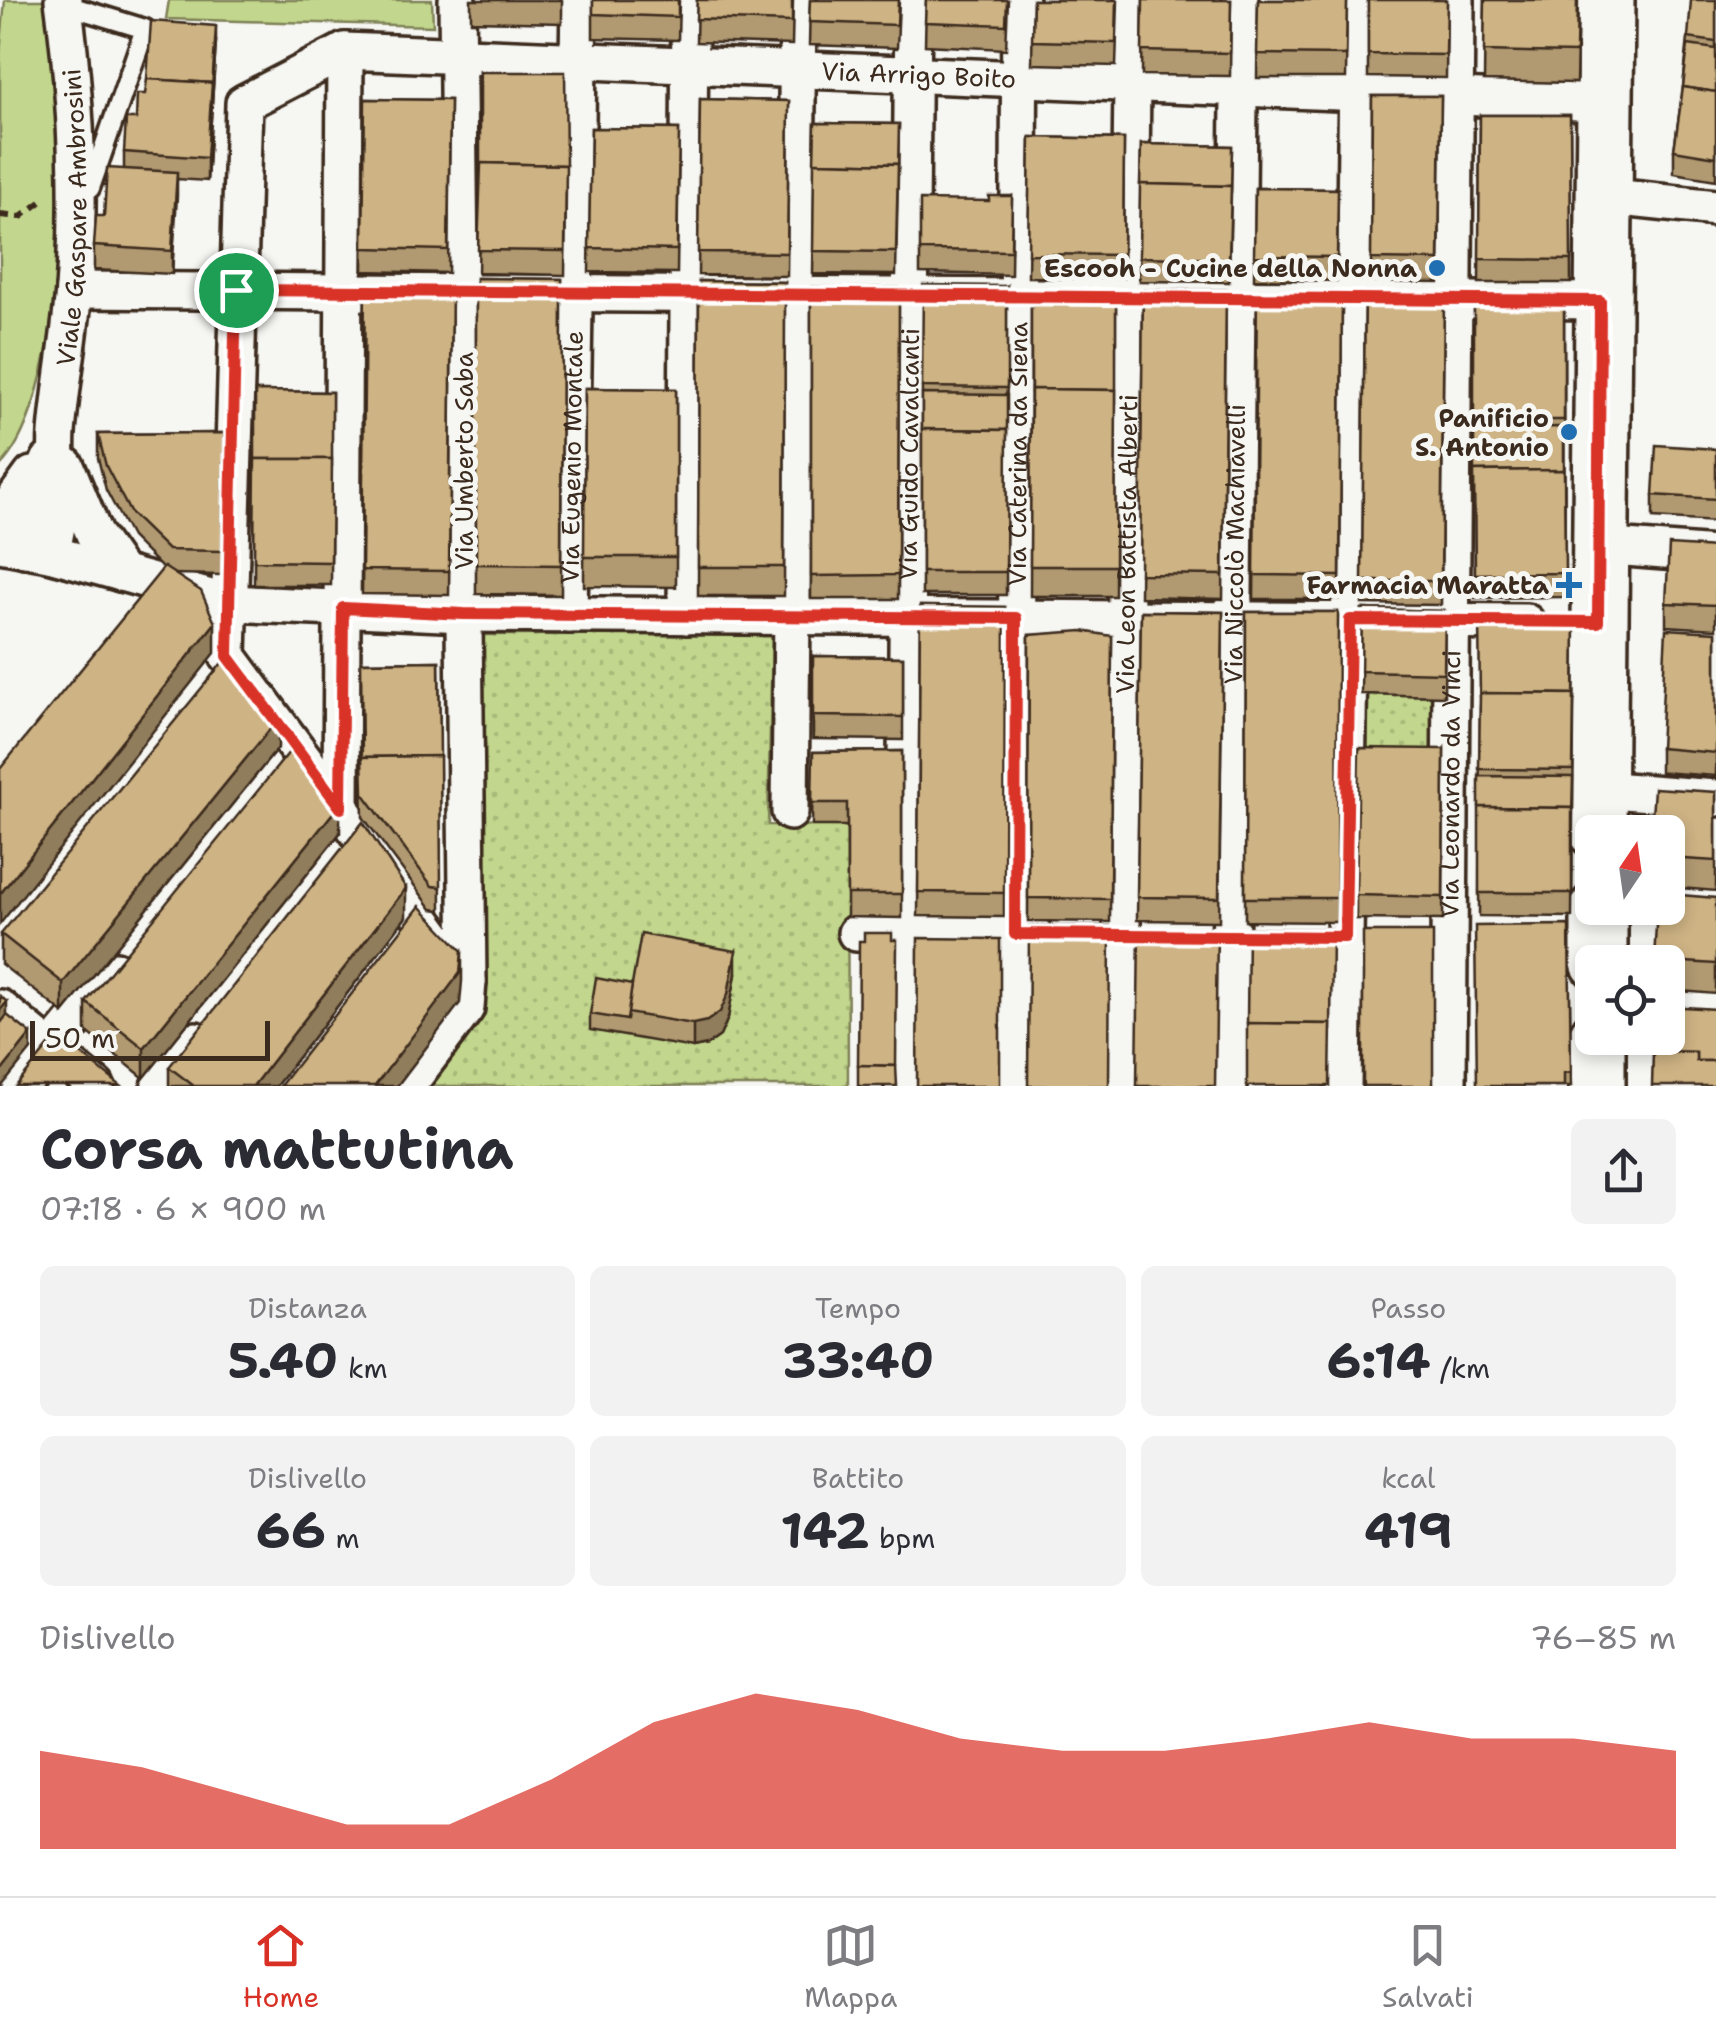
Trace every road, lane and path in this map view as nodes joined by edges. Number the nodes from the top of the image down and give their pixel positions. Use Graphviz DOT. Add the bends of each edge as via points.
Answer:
graph roads {
  1 [pos="457,0"];
  2 [pos="579,0"];
  3 [pos="690,0"];
  4 [pos="798,0"];
  5 [pos="913,0"];
  6 [pos="1020,0"];
  7 [pos="1133,0"];
  8 [pos="1240,0"];
  9 [pos="1358,0"];
  10 [pos="1456,0"];
  11 [pos="1606,0"];
  12 [pos="63,2"];
  13 [pos="344,52"];
  14 [pos="458,54"];
  15 [pos="578,59"];
  16 [pos="690,64"];
  17 [pos="798,68"];
  18 [pos="912,74"];
  19 [pos="1019,78"];
  20 [pos="1132,83"];
  21 [pos="1239,88"];
  22 [pos="1356,93"];
  23 [pos="1456,97"];
  24 [pos="1604,104"];
  25 [pos="78,186"];
  26 [pos="1602,196"];
  27 [pos="1716,208"];
  28 [pos="0,216"];
  29 [pos="74,290"];
  30 [pos="236,290"];
  31 [pos="343,292"];
  32 [pos="464,292"];
  33 [pos="574,293"];
  34 [pos="688,294"];
  35 [pos="796,295"];
  36 [pos="910,296"];
  37 [pos="1018,297"];
  38 [pos="1130,298"];
  39 [pos="1237,298"];
  40 [pos="1354,299"];
  41 [pos="1454,300"];
  42 [pos="1600,301"];
  43 [pos="57,436"];
  44 [pos="0,519"];
  45 [pos="1600,546"];
  46 [pos="25,549"];
  47 [pos="1716,554"];
  48 [pos="138,578"];
  49 [pos="230,603"];
  50 [pos="343,608"];
  51 [pos="131,612"];
  52 [pos="464,614"];
  53 [pos="569,615"];
  54 [pos="686,616"];
  55 [pos="794,617"];
  56 [pos="908,617"];
  57 [pos="1016,618"];
  58 [pos="1126,619"];
  59 [pos="1234,620"];
  60 [pos="1350,620"];
  61 [pos="1452,621"];
  62 [pos="1598,622"];
  63 [pos="228,656"];
  64 [pos="204,687"];
  65 [pos="296,748"];
  66 [pos="271,778"];
  67 [pos="1716,798"];
  68 [pos="1598,810"];
  69 [pos="790,812"];
  70 [pos="350,821"];
  71 [pos="336,864"];
  72 [pos="420,916"];
  73 [pos="856,933"];
  74 [pos="905,934"];
  75 [pos="1015,934"];
  76 [pos="1122,935"];
  77 [pos="1158,936"];
  78 [pos="1194,936"];
  79 [pos="1230,936"];
  80 [pos="1269,936"];
  81 [pos="1307,936"];
  82 [pos="1397,937"];
  83 [pos="1487,937"];
  84 [pos="136,944"];
  85 [pos="396,947"];
  86 [pos="468,981"];
  87 [pos="0,1008"];
  88 [pos="218,1012"];
  89 [pos="51,1050"];
  90 [pos="1597,1055"];
  91 [pos="21,1086"];
  92 [pos="96,1086"];
  93 [pos="160,1086"];
  94 [pos="408,1086"];
  95 [pos="903,1086"];
  96 [pos="1014,1086"];
  97 [pos="1120,1086"];
  98 [pos="1229,1086"];
  99 [pos="1343,1086"];
  100 [pos="1448,1086"];
  101 [pos="1596,1086"];
  1 -- 14 [label="street, Via Umberto Saba"];
  2 -- 15 [label="street, Via Eugenio Montale"];
  3 -- 16 [label="street"];
  4 -- 17 [label="street"];
  5 -- 18 [label="street, Via Guido Cavalcanti"];
  6 -- 19 [label="street, Via Caterina da Siena"];
  7 -- 20 [label="street, Via Leon Battista Alberti"];
  8 -- 21 [label="street, Via Niccolò Machiavelli"];
  9 -- 22 [label="street"];
  10 -- 23 [label="street, Via Leonardo da Vinci"];
  11 -- 24 [label="main road"];
  12 -- 25 [label="street, Viale Gaspare Ambrosini"];
  12 -- 25 [label="lane" via="145,29 90,188"];
  13 -- 14 [label="street, Via Arrigo Boito"];
  13 -- 30 [label="street, Via Arrigo Boito" via="244,103"];
  13 -- 31 [label="street"];
  14 -- 15 [label="street, Via Arrigo Boito"];
  14 -- 32 [label="street, Via Umberto Saba"];
  15 -- 16 [label="street, Via Arrigo Boito"];
  15 -- 33 [label="street, Via Eugenio Montale"];
  16 -- 17 [label="street, Via Arrigo Boito"];
  16 -- 34 [label="street"];
  17 -- 18 [label="street, Via Arrigo Boito"];
  17 -- 35 [label="street"];
  18 -- 19 [label="street, Via Arrigo Boito"];
  18 -- 36 [label="street, Via Guido Cavalcanti"];
  19 -- 20 [label="street, Via Arrigo Boito"];
  19 -- 37 [label="street, Via Caterina da Siena"];
  20 -- 21 [label="street, Via Arrigo Boito"];
  20 -- 38 [label="street, Via Leon Battista Alberti"];
  21 -- 22 [label="street, Via Arrigo Boito"];
  21 -- 39 [label="street, Via Niccolò Machiavelli"];
  22 -- 23 [label="street, Via Arrigo Boito"];
  22 -- 40 [label="street"];
  23 -- 24 [label="street, Via Arrigo Boito"];
  23 -- 41 [label="street, Via Leonardo da Vinci"];
  24 -- 26 [label="main road"];
  25 -- 28 [label="path" via="62,186 21,217"];
  25 -- 29 [label="street, Viale Gaspare Ambrosini"];
  26 -- 27 [label="street"];
  26 -- 42 [label="main road"];
  29 -- 30 [label="street"];
  29 -- 43 [label="street, Viale Gaspare Ambrosini"];
  30 -- 31 [label="street"];
  30 -- 49 [label="street"];
  31 -- 32 [label="street"];
  31 -- 50 [label="street"];
  32 -- 33 [label="street"];
  32 -- 52 [label="street, Via Umberto Saba"];
  33 -- 34 [label="street"];
  33 -- 53 [label="street, Via Eugenio Montale"];
  34 -- 35 [label="street"];
  34 -- 54 [label="street"];
  35 -- 36 [label="street"];
  35 -- 55 [label="street"];
  36 -- 37 [label="street"];
  36 -- 56 [label="street, Via Guido Cavalcanti"];
  37 -- 38 [label="street"];
  37 -- 57 [label="street, Via Caterina da Siena"];
  38 -- 39 [label="street"];
  38 -- 58 [label="street, Via Leon Battista Alberti"];
  39 -- 40 [label="street"];
  39 -- 59 [label="street, Via Niccolò Machiavelli"];
  40 -- 41 [label="street"];
  40 -- 60 [label="street"];
  41 -- 42 [label="street"];
  41 -- 61 [label="street, Via Leonardo da Vinci"];
  42 -- 45 [label="main road"];
  43 -- 44 [label="street, Viale Gaspare Ambrosini"];
  43 -- 46 [label="street, Viale Gaspare Ambrosini" via="26,527"];
  43 -- 48 [label="street, Viale Gaspare Ambrosini" via="94,534"];
  45 -- 47 [label="street"];
  45 -- 62 [label="main road"];
  46 -- 48 [label="street"];
  48 -- 49 [label="street"];
  48 -- 51 [label="street"];
  49 -- 50 [label="street"];
  49 -- 63 [label="street"];
  50 -- 52 [label="street"];
  50 -- 70 [label="street"];
  52 -- 53 [label="street"];
  52 -- 86 [label="street, Via Umberto Saba"];
  53 -- 54 [label="street"];
  54 -- 55 [label="street"];
  55 -- 56 [label="street"];
  55 -- 69 [label="street"];
  56 -- 57 [label="street"];
  56 -- 74 [label="street, Via Guido Cavalcanti"];
  57 -- 58 [label="street"];
  57 -- 75 [label="street, Via Caterina da Siena"];
  58 -- 59 [label="street"];
  58 -- 76 [label="street, Via Leon Battista Alberti"];
  59 -- 60 [label="street"];
  59 -- 79 [label="street, Via Niccolò Machiavelli"];
  60 -- 61 [label="street"];
  60 -- 82 [label="street"];
  61 -- 62 [label="street"];
  61 -- 82 [label="street, Via Leonardo da Vinci"];
  62 -- 68 [label="main road"];
  63 -- 64 [label="street"];
  63 -- 65 [label="street"];
  65 -- 66 [label="street"];
  65 -- 70 [label="street"];
  67 -- 68 [label="street"];
  70 -- 71 [label="street"];
  70 -- 72 [label="street"];
  72 -- 85 [label="street"];
  72 -- 86 [label="street"];
  73 -- 74 [label="street"];
  74 -- 75 [label="street"];
  74 -- 95 [label="street, Via Guido Cavalcanti"];
  75 -- 76 [label="street"];
  75 -- 96 [label="street, Via Caterina da Siena"];
  76 -- 77 [label="street"];
  76 -- 97 [label="street, Via Leon Battista Alberti"];
  78 -- 79 [label="street"];
  79 -- 80 [label="street"];
  79 -- 98 [label="street, Via Niccolò Machiavelli"];
  81 -- 82 [label="street"];
  82 -- 83 [label="street"];
  82 -- 99 [label="street"];
  82 -- 100 [label="street, Via Leonardo da Vinci"];
  84 -- 89 [label="street"];
  86 -- 94 [label="street, Via Umberto Saba" via="466,1008"];
  87 -- 89 [label="street"];
  88 -- 93 [label="street"];
  89 -- 91 [label="street"];
  89 -- 92 [label="street"];
  90 -- 101 [label="main road"];
}
